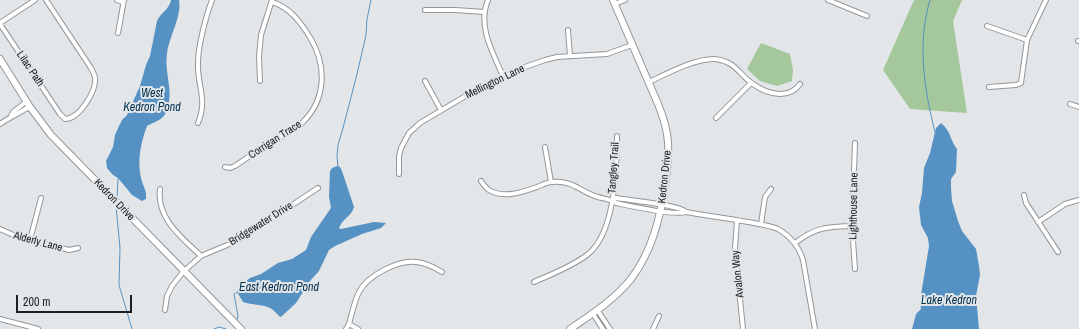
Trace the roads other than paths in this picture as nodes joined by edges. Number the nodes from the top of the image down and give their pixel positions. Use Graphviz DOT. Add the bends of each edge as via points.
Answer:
graph roads {
  1 [pos="35,0"];
  2 [pos="46,0"];
  3 [pos="117,0"];
  4 [pos="212,0"];
  5 [pos="488,0"];
  6 [pos="625,0"];
  7 [pos="828,0"];
  8 [pos="1046,0"];
  9 [pos="124,1"];
  10 [pos="272,1"];
  11 [pos="614,2"];
  12 [pos="425,10"];
  13 [pos="485,12"];
  14 [pos="867,16"];
  15 [pos="0,24"];
  16 [pos="987,26"];
  17 [pos="568,30"];
  18 [pos="118,33"];
  19 [pos="1027,40"];
  20 [pos="632,45"];
  21 [pos="570,56"];
  22 [pos="0,60"];
  23 [pos="503,76"];
  24 [pos="260,80"];
  25 [pos="424,80"];
  26 [pos="649,82"];
  27 [pos="751,83"];
  28 [pos="800,84"];
  29 [pos="989,87"];
  30 [pos="28,104"];
  31 [pos="1070,104"];
  32 [pos="1079,107"];
  33 [pos="441,110"];
  34 [pos="716,118"];
  35 [pos="0,124"];
  36 [pos="198,124"];
  37 [pos="617,136"];
  38 [pos="855,143"];
  39 [pos="545,147"];
  40 [pos="225,167"];
  41 [pos="399,174"];
  42 [pos="481,181"];
  43 [pos="550,182"];
  44 [pos="318,188"];
  45 [pos="160,189"];
  46 [pos="771,189"];
  47 [pos="1024,195"];
  48 [pos="41,198"];
  49 [pos="612,200"];
  50 [pos="1079,200"];
  51 [pos="662,204"];
  52 [pos="661,211"];
  53 [pos="686,212"];
  54 [pos="737,220"];
  55 [pos="1038,222"];
  56 [pos="761,224"];
  57 [pos="852,226"];
  58 [pos="0,229"];
  59 [pos="30,240"];
  60 [pos="795,243"];
  61 [pos="78,248"];
  62 [pos="1058,252"];
  63 [pos="201,256"];
  64 [pos="855,269"];
  65 [pos="184,271"];
  66 [pos="442,272"];
  67 [pos="534,282"];
  68 [pos="165,310"];
  69 [pos="595,312"];
  70 [pos="659,316"];
  71 [pos="0,319"];
  72 [pos="349,324"];
  73 [pos="38,329"];
  74 [pos="241,329"];
  75 [pos="346,329"];
  76 [pos="358,329"];
  77 [pos="570,329"];
  78 [pos="603,329"];
  79 [pos="610,329"];
  80 [pos="653,329"];
  81 [pos="743,329"];
  82 [pos="814,329"];
  1 -- 15 [label="street"];
  2 -- 15 [label="street, Lilac Path" via="95,76 92,93 71,119 65,119 60,114"];
  3 -- 9 [label="street"];
  4 -- 36 [label="street" via="198,56 203,106"];
  5 -- 13 [label="street"];
  6 -- 11 [label="street"];
  7 -- 14 [label="street"];
  8 -- 19 [label="street"];
  9 -- 18 [label="street"];
  10 -- 24 [label="street" via="261,35"];
  10 -- 40 [label="street, Corrigan Trace" via="295,17 318,53 322,67 318,98 309,116 297,128 235,166"];
  11 -- 20 [label="street, Kedron Drive"];
  12 -- 13 [label="street"];
  13 -- 23 [label="street" via="484,27 487,39"];
  16 -- 19 [label="street"];
  17 -- 21 [label="street"];
  19 -- 29 [label="street" via="1021,83"];
  20 -- 21 [label="street, Mellington Lane" via="607,54"];
  20 -- 26 [label="street, Kedron Drive"];
  21 -- 23 [label="street, Mellington Lane" via="545,60"];
  22 -- 30 [label="street, Kedron Drive"];
  23 -- 33 [label="street, Mellington Lane"];
  25 -- 33 [label="street"];
  26 -- 27 [label="street" via="708,59 731,64"];
  26 -- 51 [label="street, Kedron Drive" via="661,112 668,141"];
  27 -- 28 [label="street" via="767,92 782,94 793,92"];
  27 -- 34 [label="street"];
  30 -- 35 [label="street"];
  30 -- 65 [label="street, Kedron Drive" via="51,135"];
  31 -- 32 [label="street"];
  33 -- 41 [label="street, Mellington Lane" via="406,136 399,156"];
  37 -- 49 [label="street, Tangley Trail"];
  38 -- 57 [label="street, Lighthouse Lane"];
  39 -- 43 [label="street"];
  42 -- 43 [label="street" via="489,190 507,194"];
  43 -- 49 [label="street" via="567,183 598,197"];
  44 -- 63 [label="street, Bridgewater Drive" via="239,240"];
  45 -- 63 [label="street" via="159,200 165,217"];
  46 -- 56 [label="street" via="765,197"];
  47 -- 55 [label="street" via="1026,204"];
  48 -- 59 [label="street"];
  49 -- 51 [label="street" via="616,198"];
  49 -- 52 [label="street" via="616,203"];
  49 -- 67 [label="street, Tangley Trail" via="604,232 597,245 568,267"];
  50 -- 55 [label="street" via="1065,204"];
  51 -- 52 [label="street, Kedron Drive"];
  51 -- 53 [label="street" via="681,208"];
  52 -- 53 [label="street"];
  52 -- 69 [label="street, Kedron Drive" via="653,240 638,268 621,291"];
  53 -- 54 [label="street"];
  54 -- 56 [label="street"];
  54 -- 81 [label="street, Avalon Way" via="735,249"];
  55 -- 62 [label="street"];
  56 -- 60 [label="street" via="778,230"];
  57 -- 60 [label="street" via="820,228"];
  57 -- 64 [label="street, Lighthouse Lane"];
  58 -- 59 [label="street, Alderly Lane"];
  59 -- 61 [label="street, Alderly Lane" via="69,250"];
  60 -- 82 [label="street" via="803,260"];
  63 -- 65 [label="street, Bridgewater Drive"];
  65 -- 68 [label="street, Bridgewater Drive" via="169,291"];
  65 -- 74 [label="street, Kedron Drive"];
  66 -- 72 [label="street" via="425,263 409,262 376,275 359,292"];
  69 -- 77 [label="street, Kedron Drive"];
  69 -- 78 [label="street"];
  69 -- 79 [label="street"];
  70 -- 80 [label="street"];
  71 -- 73 [label="street"];
  72 -- 75 [label="street"];
  72 -- 76 [label="street"];
}
